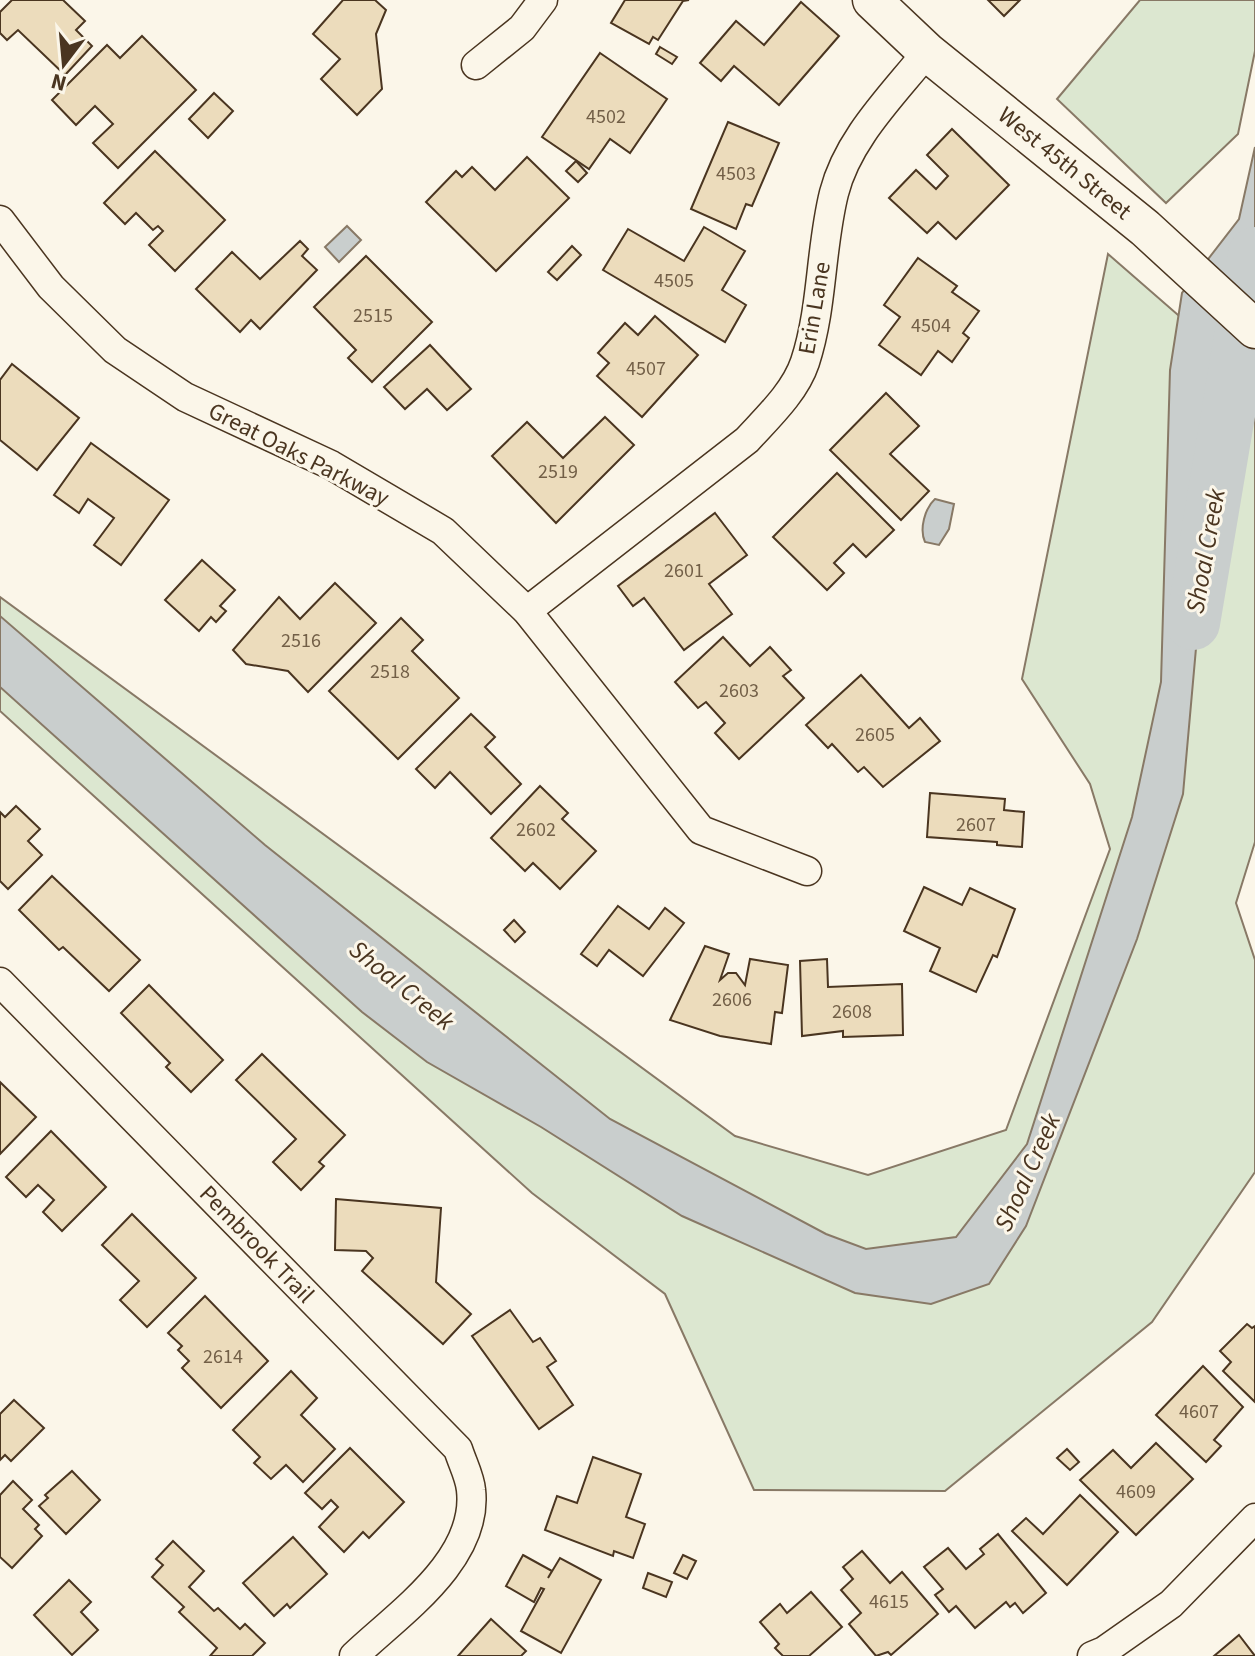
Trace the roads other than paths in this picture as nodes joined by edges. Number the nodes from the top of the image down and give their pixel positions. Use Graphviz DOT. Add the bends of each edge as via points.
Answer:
graph roads {
  1 [pos="543,0"];
  2 [pos="872,0"];
  3 [pos="927,52"];
  4 [pos="476,65"];
  5 [pos="0,220"];
  6 [pos="1255,329"];
  7 [pos="527,611"];
  8 [pos="807,871"];
  9 [pos="0,982"];
  10 [pos="1255,1518"];
  11 [pos="354,1656"];
  12 [pos="1092,1656"];
  1 -- 4 [label="street" via="522,28"];
  2 -- 3 [label="main road, West 45th Street"];
  3 -- 6 [label="main road, West 45th Street" via="1145,228"];
  3 -- 7 [label="street, Erin Lane" via="854,144 834,191 821,294 804,364 779,406 747,440"];
  5 -- 7 [label="street, Great Oaks Parkway" via="51,287 115,350 185,397 331,465 443,531"];
  7 -- 8 [label="street, Great Oaks Parkway" via="701,830"];
  9 -- 11 [label="street, Pembrook Trail" via="458,1449 471,1490 468,1527 446,1567"];
  10 -- 12 [label="street" via="1171,1604"];
}
